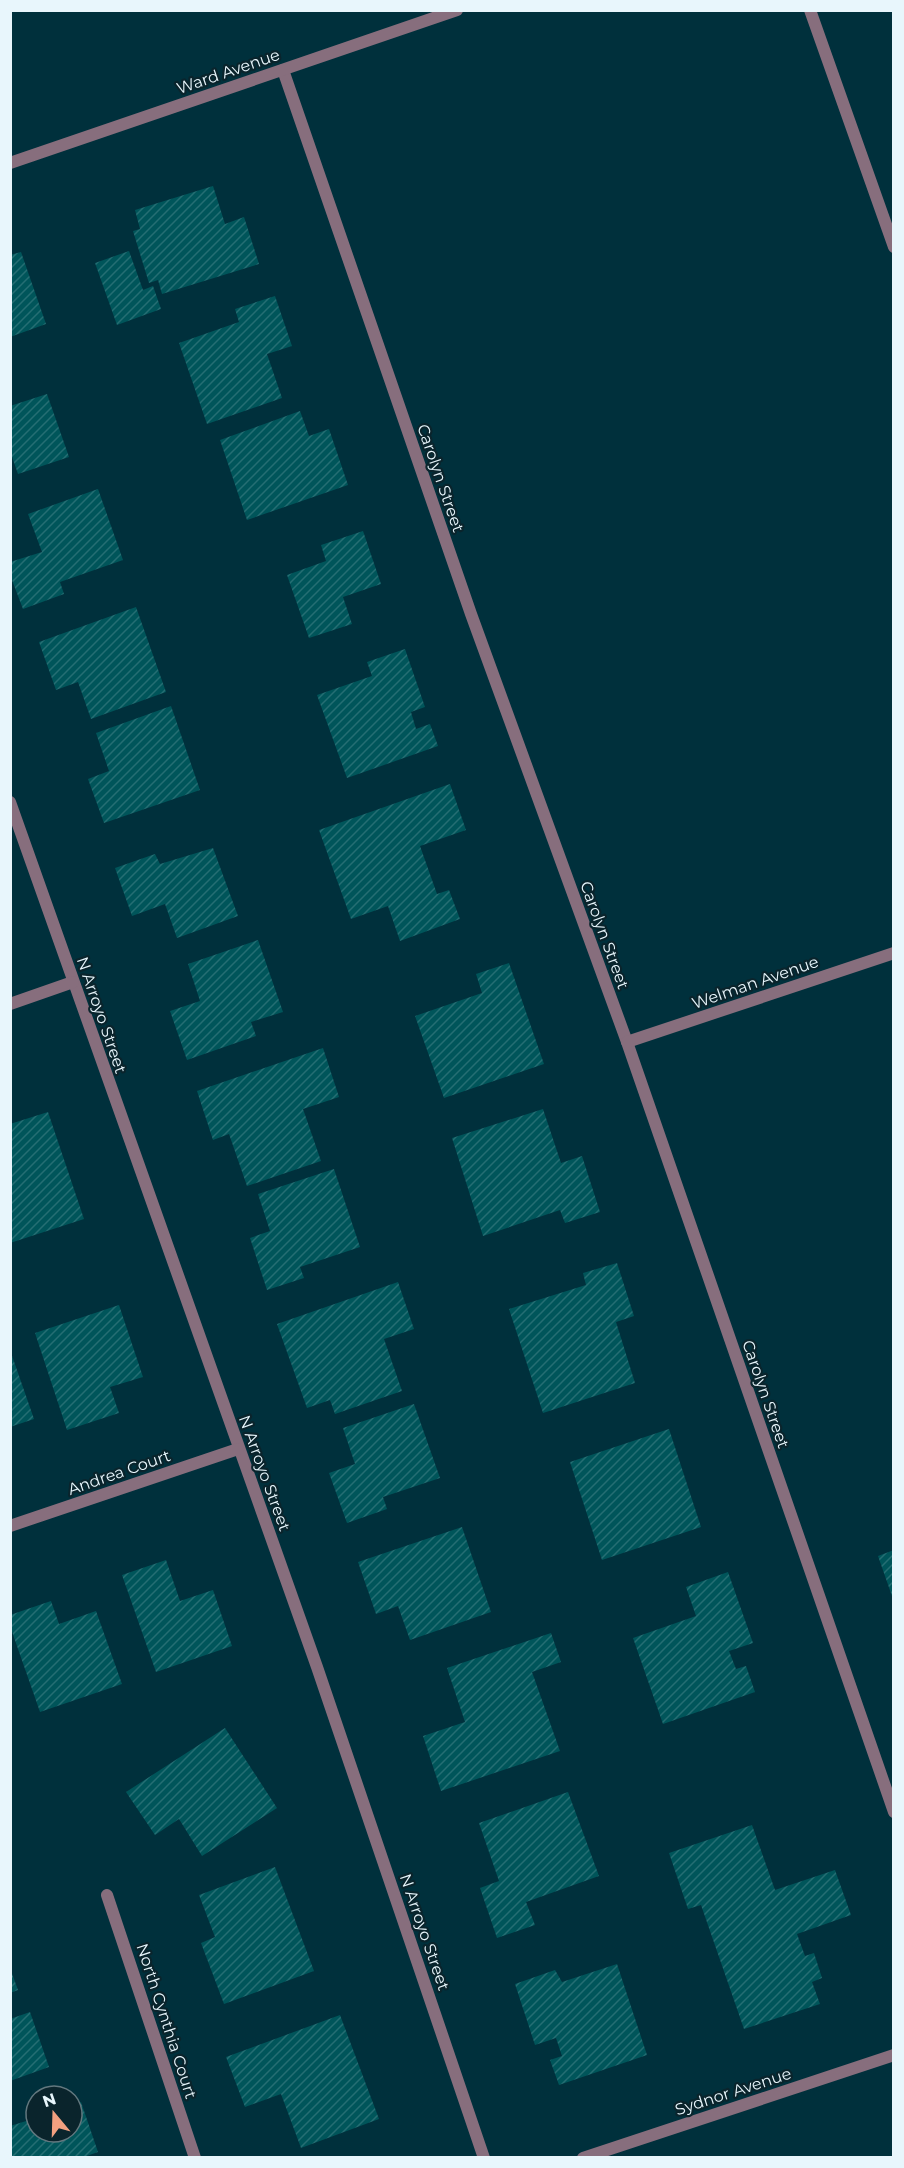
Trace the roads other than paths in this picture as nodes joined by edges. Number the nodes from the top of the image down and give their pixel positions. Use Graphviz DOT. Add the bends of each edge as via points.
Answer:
graph roads {
  1 [pos="457,10"];
  2 [pos="810,10"];
  3 [pos="283,70"];
  4 [pos="10,163"];
  5 [pos="894,247"];
  6 [pos="10,802"];
  7 [pos="894,953"];
  8 [pos="73,982"];
  9 [pos="10,1004"];
  10 [pos="627,1042"];
  11 [pos="238,1449"];
  12 [pos="10,1526"];
  13 [pos="894,1812"];
  14 [pos="107,1895"];
  15 [pos="894,2055"];
  16 [pos="195,2157"];
  17 [pos="484,2157"];
  18 [pos="583,2157"];
  1 -- 3 [label="street, Ward Avenue"];
  2 -- 5 [label="street"];
  3 -- 4 [label="street, Ward Avenue"];
  3 -- 10 [label="street, Carolyn Street" via="471,614"];
  6 -- 8 [label="street, N Arroyo Street"];
  7 -- 10 [label="street, Welman Avenue"];
  8 -- 9 [label="street"];
  8 -- 11 [label="street, N Arroyo Street"];
  10 -- 13 [label="street, Carolyn Street"];
  11 -- 12 [label="street, Andrea Court"];
  11 -- 17 [label="street, N Arroyo Street" via="317,1667"];
  14 -- 16 [label="street, North Cynthia Court"];
  15 -- 18 [label="street, Sydnor Avenue"];
}
